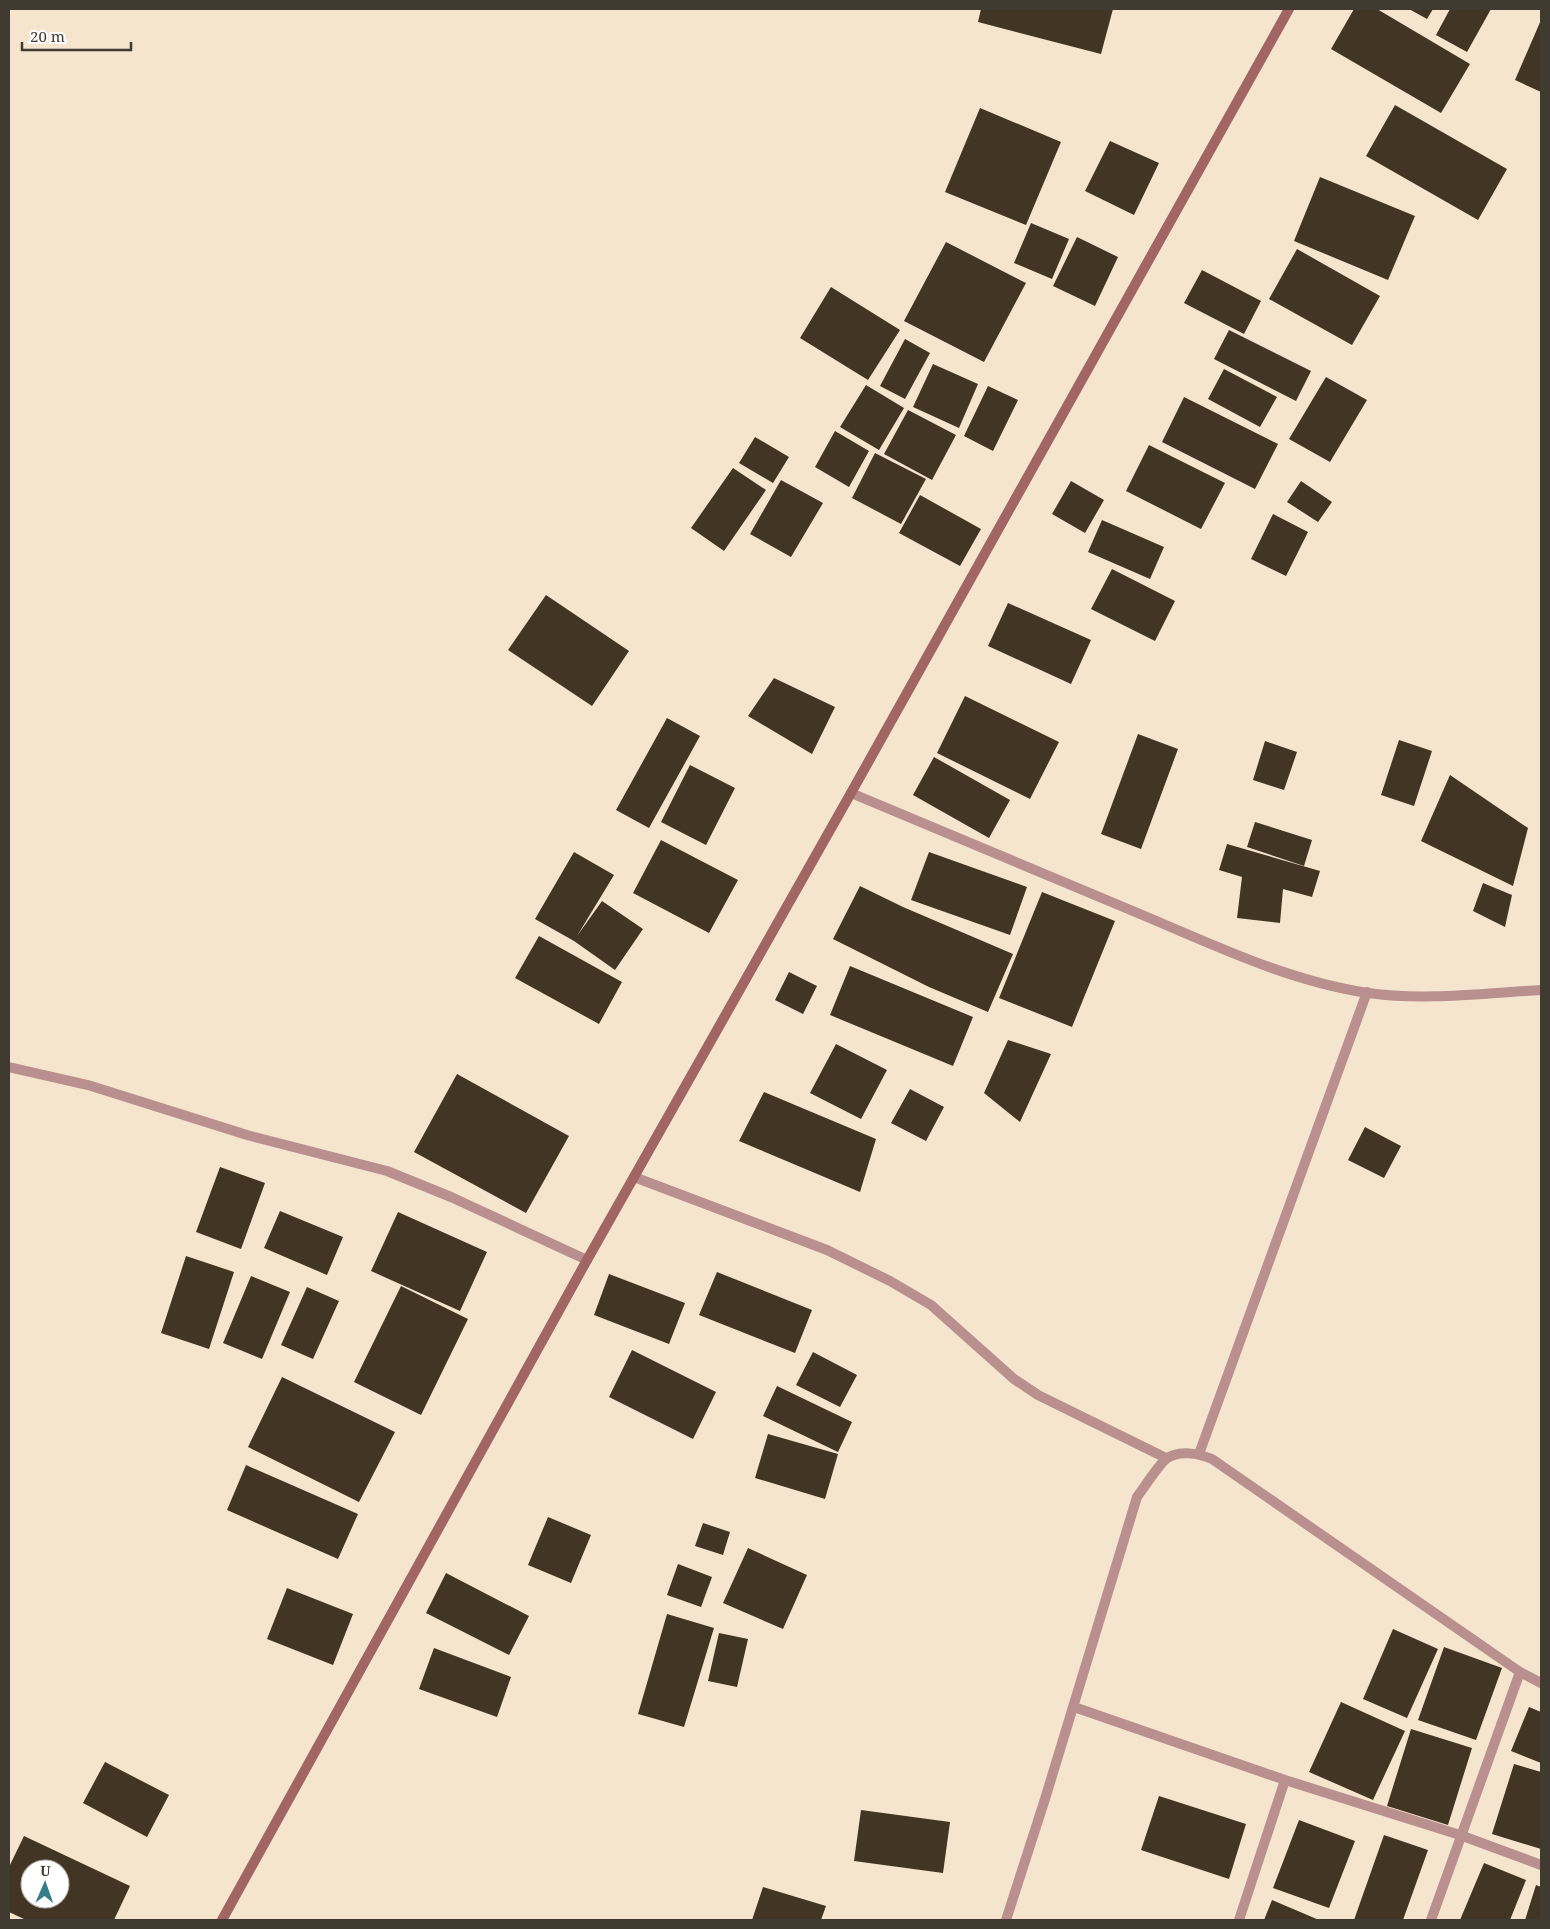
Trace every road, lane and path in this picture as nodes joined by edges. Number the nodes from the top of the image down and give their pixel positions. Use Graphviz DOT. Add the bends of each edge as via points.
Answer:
graph roads {
  1 [pos="1289,9"];
  2 [pos="851,792"];
  3 [pos="1541,990"];
  4 [pos="1367,992"];
  5 [pos="9,1066"];
  6 [pos="634,1177"];
  7 [pos="587,1260"];
  8 [pos="1199,1454"];
  9 [pos="1166,1458"];
  10 [pos="1520,1672"];
  11 [pos="1541,1683"];
  12 [pos="1074,1707"];
  13 [pos="1284,1780"];
  14 [pos="1460,1836"];
  15 [pos="1541,1866"];
  16 [pos="222,1920"];
  17 [pos="1006,1920"];
  18 [pos="1239,1920"];
  19 [pos="1431,1920"];
  1 -- 2 [label="main road"];
  2 -- 4 [label="street" via="1219,947 1292,975"];
  2 -- 6 [label="main road"];
  3 -- 4 [label="street" via="1424,996"];
  4 -- 8 [label="street"];
  5 -- 7 [label="street" via="88,1085 247,1134 387,1172 451,1197"];
  6 -- 7 [label="main road"];
  6 -- 9 [label="street" via="827,1250 890,1282 931,1305 1014,1379 1038,1395"];
  7 -- 16 [label="main road"];
  8 -- 9 [label="street"];
  8 -- 10 [label="street"];
  9 -- 12 [label="street" via="1138,1497"];
  10 -- 11 [label="street"];
  10 -- 14 [label="street"];
  12 -- 13 [label="street"];
  12 -- 17 [label="street"];
  13 -- 14 [label="street"];
  13 -- 18 [label="street"];
  14 -- 15 [label="street"];
  14 -- 19 [label="street"];
}
